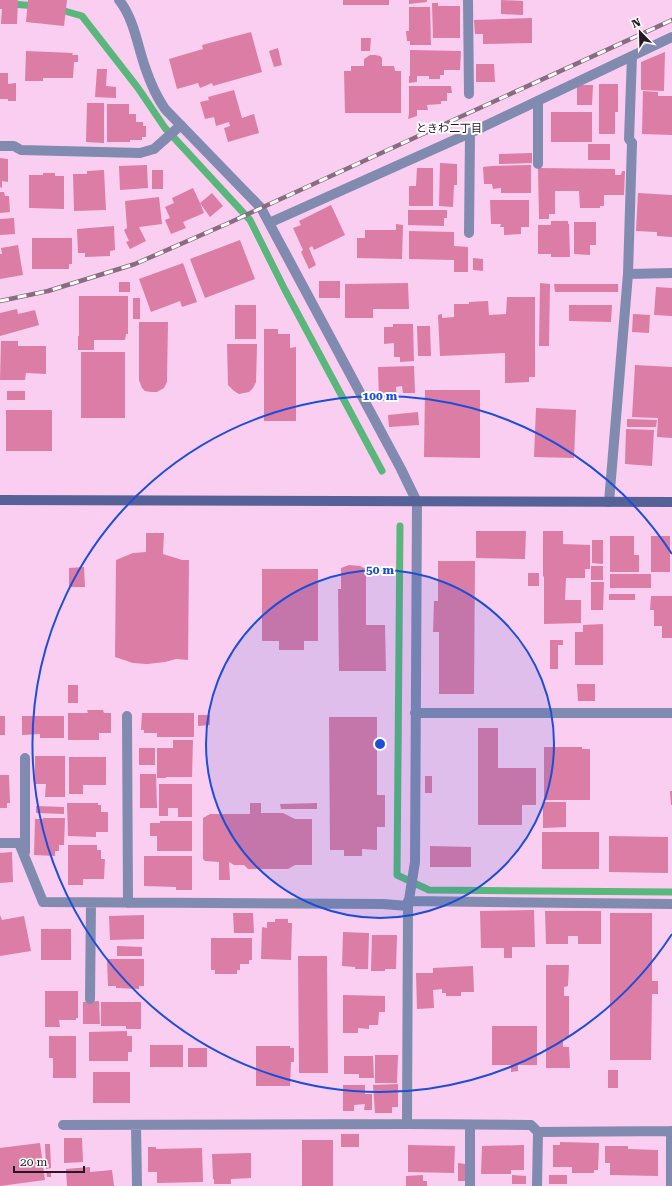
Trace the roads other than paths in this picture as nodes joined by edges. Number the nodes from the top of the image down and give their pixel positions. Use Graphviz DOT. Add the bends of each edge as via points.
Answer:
graph roads {
  1 [pos="119,0"];
  2 [pos="468,0"];
  3 [pos="672,37"];
  4 [pos="632,56"];
  5 [pos="469,94"];
  6 [pos="538,101"];
  7 [pos="180,126"];
  8 [pos="470,132"];
  9 [pos="0,146"];
  10 [pos="538,164"];
  11 [pos="269,223"];
  12 [pos="470,233"];
  13 [pos="628,274"];
  14 [pos="672,274"];
  15 [pos="0,500"];
  16 [pos="417,502"];
  17 [pos="609,502"];
  18 [pos="672,502"];
  19 [pos="415,713"];
  20 [pos="672,713"];
  21 [pos="127,716"];
  22 [pos="25,758"];
  23 [pos="0,843"];
  24 [pos="25,857"];
  25 [pos="91,902"];
  26 [pos="408,902"];
  27 [pos="128,903"];
  28 [pos="672,904"];
  29 [pos="90,999"];
  30 [pos="407,1124"];
  31 [pos="63,1125"];
  32 [pos="136,1125"];
  33 [pos="470,1125"];
  34 [pos="671,1131"];
  35 [pos="538,1132"];
  36 [pos="136,1186"];
  37 [pos="470,1186"];
  38 [pos="537,1186"];
  39 [pos="671,1186"];
  1 -- 7 [label="street" via="134,27 154,92 165,110"];
  2 -- 5 [label="street"];
  3 -- 4 [label="street"];
  4 -- 6 [label="street"];
  4 -- 13 [label="street"];
  6 -- 8 [label="street"];
  6 -- 10 [label="street"];
  7 -- 9 [label="street" via="154,149 140,153 21,150 14,146"];
  7 -- 11 [label="street" via="261,208"];
  8 -- 11 [label="street"];
  8 -- 12 [label="street"];
  11 -- 16 [label="street"];
  13 -- 14 [label="street"];
  13 -- 17 [label="street"];
  15 -- 16 [label="street"];
  16 -- 17 [label="street"];
  16 -- 19 [label="street"];
  17 -- 18 [label="street"];
  19 -- 20 [label="street"];
  19 -- 26 [label="street" via="415,862"];
  21 -- 27 [label="street"];
  22 -- 24 [label="street"];
  23 -- 24 [label="street" via="19,843"];
  24 -- 25 [label="street" via="43,902"];
  25 -- 27 [label="street"];
  25 -- 29 [label="street"];
  26 -- 27 [label="street"];
  26 -- 28 [label="street"];
  26 -- 30 [label="street"];
  30 -- 32 [label="street"];
  30 -- 33 [label="street"];
  31 -- 32 [label="street"];
  32 -- 36 [label="street"];
  33 -- 35 [label="street" via="531,1125"];
  33 -- 37 [label="street"];
  34 -- 35 [label="street"];
  34 -- 39 [label="street"];
  35 -- 38 [label="street"];
}
